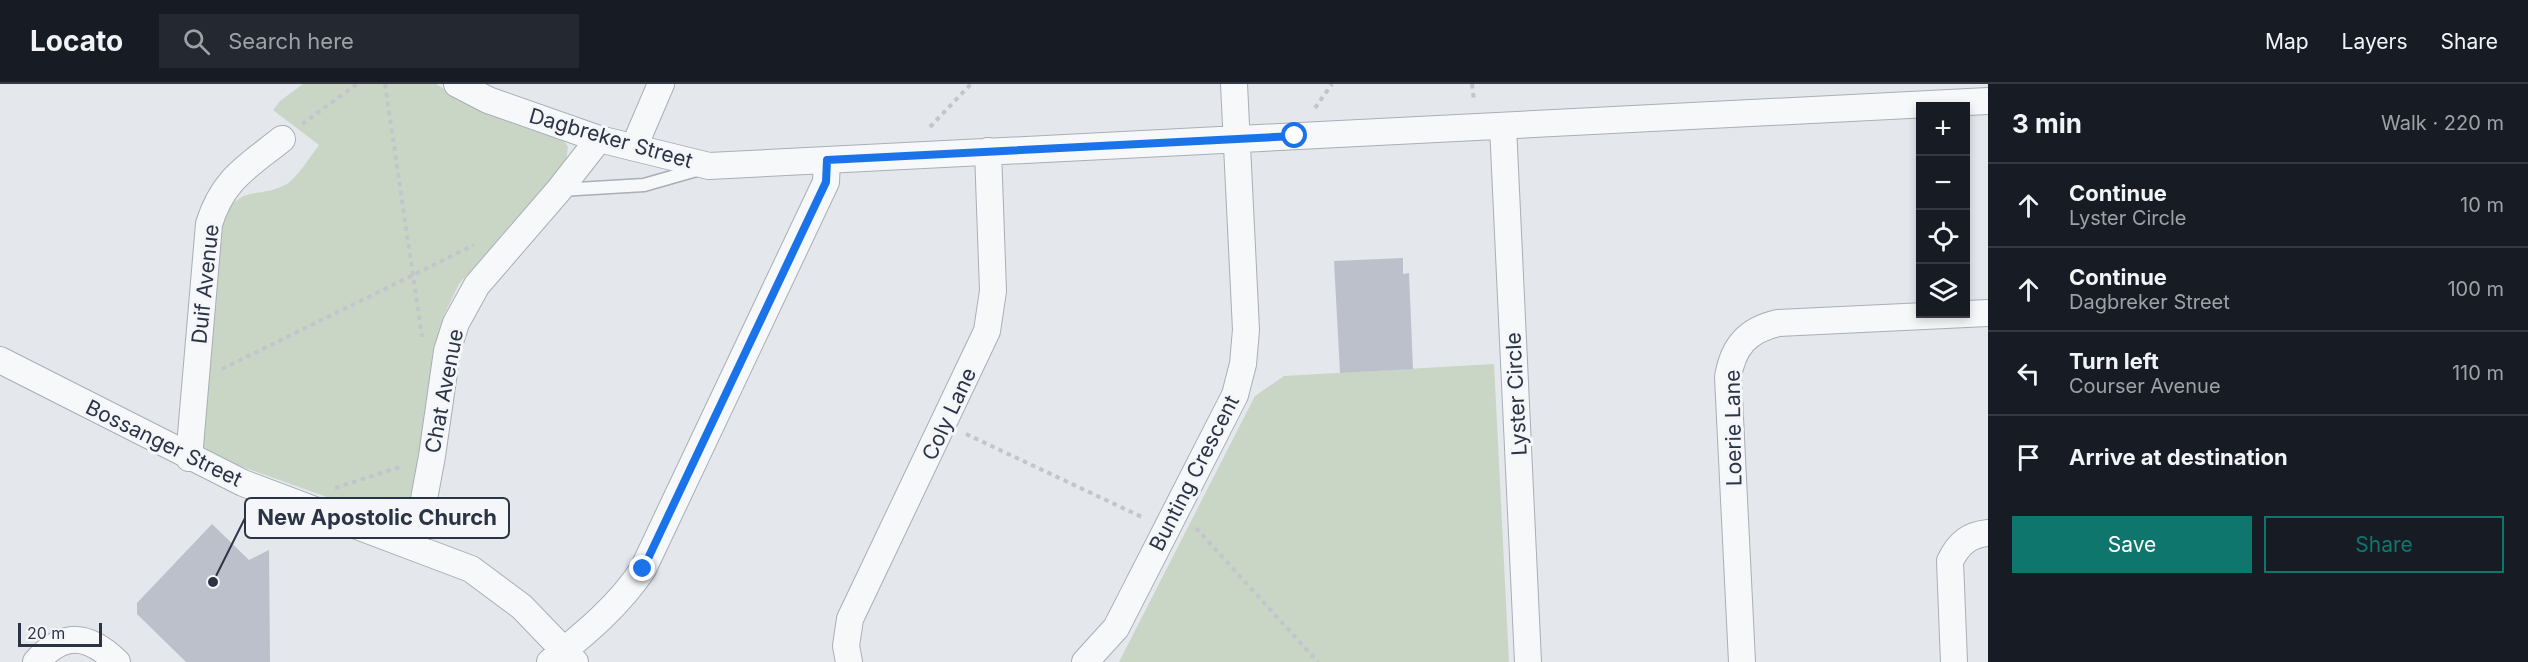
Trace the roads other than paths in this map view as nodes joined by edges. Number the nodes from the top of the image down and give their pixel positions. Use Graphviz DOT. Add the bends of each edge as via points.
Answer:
graph roads {
  1 [pos="457,84"];
  2 [pos="661,84"];
  3 [pos="1234,84"];
  4 [pos="1988,101"];
  5 [pos="1503,126"];
  6 [pos="599,139"];
  7 [pos="1238,139"];
  8 [pos="282,140"];
  9 [pos="634,147"];
  10 [pos="988,151"];
  11 [pos="827,160"];
  12 [pos="710,166"];
  13 [pos="559,190"];
  14 [pos="1988,313"];
  15 [pos="0,360"];
  16 [pos="189,458"];
  17 [pos="1988,532"];
  18 [pos="413,547"];
  19 [pos="563,658"];
  20 [pos="36,662"];
  21 [pos="117,662"];
  22 [pos="849,662"];
  23 [pos="1085,662"];
  24 [pos="1528,662"];
  25 [pos="1742,662"];
  26 [pos="1954,662"];
  1 -- 6 [label="street, Dagbreker Street" via="488,100"];
  2 -- 9 [label="street"];
  3 -- 7 [label="street, Bunting Crescent"];
  4 -- 5 [label="street"];
  5 -- 7 [label="street"];
  5 -- 24 [label="street, Lyster Circle"];
  6 -- 9 [label="street, Dagbreker Street"];
  6 -- 13 [label="street, Chat Avenue"];
  7 -- 10 [label="street, Dagbreker Street"];
  7 -- 23 [label="street, Bunting Crescent" via="1246,330 1244,364 1235,395 1116,628"];
  8 -- 16 [label="street, Duif Avenue" via="230,181 214,208 207,240"];
  9 -- 12 [label="street, Dagbreker Street"];
  10 -- 11 [label="street, Dagbreker Street"];
  10 -- 22 [label="street, Coly Lane" via="991,318 850,619 846,646"];
  11 -- 12 [label="street, Dagbreker Street"];
  11 -- 19 [label="street" via="826,182 643,569"];
  12 -- 13 [label="lane" via="644,185"];
  13 -- 18 [label="street, Chat Avenue" via="465,303 447,351 432,456"];
  14 -- 25 [label="street, Loerie Lane" via="1778,323 1754,331 1736,350 1728,377"];
  15 -- 16 [label="street, Bossanger Street"];
  16 -- 18 [label="street, Bossanger Street" via="243,483"];
  17 -- 26 [label="street" via="1965,540 1950,561"];
  18 -- 19 [label="street, Bossanger Street" via="471,569 495,584 522,607"];
  20 -- 21 [label="street" via="53,646 77,639 97,645"];
}
